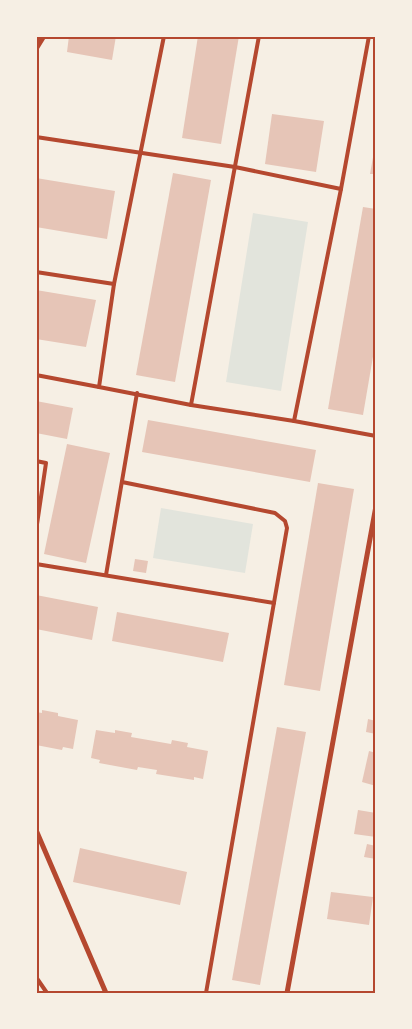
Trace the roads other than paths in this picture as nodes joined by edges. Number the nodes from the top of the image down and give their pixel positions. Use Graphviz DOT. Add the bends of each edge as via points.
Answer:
graph roads {
  1 [pos="44,36"];
  2 [pos="164,36"];
  3 [pos="258,36"];
  4 [pos="368,36"];
  5 [pos="36,48"];
  6 [pos="36,137"];
  7 [pos="140,153"];
  8 [pos="235,167"];
  9 [pos="341,189"];
  10 [pos="36,272"];
  11 [pos="114,284"];
  12 [pos="36,375"];
  13 [pos="99,387"];
  14 [pos="137,393"];
  15 [pos="191,405"];
  16 [pos="294,421"];
  17 [pos="376,436"];
  18 [pos="36,461"];
  19 [pos="122,482"];
  20 [pos="376,506"];
  21 [pos="36,531"];
  22 [pos="36,564"];
  23 [pos="106,575"];
  24 [pos="274,603"];
  25 [pos="36,830"];
  26 [pos="36,977"];
  27 [pos="46,993"];
  28 [pos="106,993"];
  29 [pos="206,993"];
  30 [pos="287,993"];
  1 -- 5 [label="street"];
  2 -- 7 [label="lane"];
  3 -- 8 [label="lane"];
  4 -- 9 [label="lane"];
  6 -- 7 [label="lane"];
  7 -- 8 [label="lane"];
  7 -- 11 [label="lane"];
  8 -- 9 [label="lane"];
  8 -- 15 [label="lane"];
  9 -- 16 [label="lane"];
  10 -- 11 [label="lane"];
  11 -- 13 [label="lane"];
  12 -- 13 [label="lane"];
  13 -- 14 [label="lane"];
  14 -- 15 [label="lane"];
  14 -- 19 [label="lane"];
  15 -- 16 [label="lane"];
  16 -- 17 [label="lane"];
  18 -- 21 [label="lane" via="46,463"];
  19 -- 23 [label="lane"];
  19 -- 24 [label="lane" via="281,516 287,528"];
  20 -- 30 [label="street"];
  22 -- 23 [label="lane"];
  23 -- 24 [label="lane"];
  24 -- 29 [label="lane"];
  25 -- 28 [label="street"];
  26 -- 27 [label="lane"];
}
